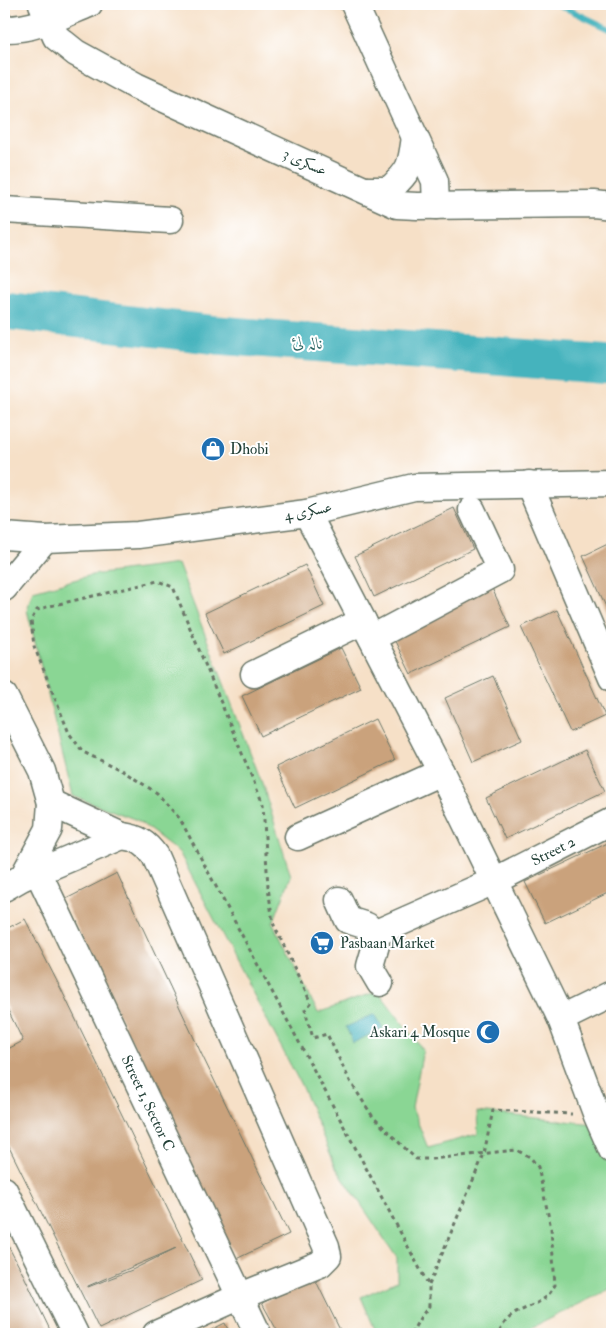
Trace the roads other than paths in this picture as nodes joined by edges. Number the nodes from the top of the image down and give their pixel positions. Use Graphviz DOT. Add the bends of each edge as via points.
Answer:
graph roads {
  1 [pos="89,4"];
  2 [pos="354,4"];
  3 [pos="45,12"];
  4 [pos="4,29"];
  5 [pos="415,137"];
  6 [pos="367,190"];
  7 [pos="436,206"];
  8 [pos="612,206"];
  9 [pos="4,210"];
  10 [pos="170,220"];
  11 [pos="612,483"];
  12 [pos="529,484"];
  13 [pos="472,510"];
  14 [pos="308,513"];
  15 [pos="4,536"];
  16 [pos="44,539"];
  17 [pos="4,588"];
  18 [pos="367,629"];
  19 [pos="254,674"];
  20 [pos="612,678"];
  21 [pos="4,696"];
  22 [pos="441,772"];
  23 [pos="51,803"];
  24 [pos="612,821"];
  25 [pos="122,836"];
  26 [pos="298,837"];
  27 [pos="22,879"];
  28 [pos="494,881"];
  29 [pos="339,900"];
  30 [pos="374,934"];
  31 [pos="380,983"];
  32 [pos="612,994"];
  33 [pos="562,1019"];
  34 [pos="612,1150"];
  35 [pos="4,1190"];
  36 [pos="241,1296"];
  37 [pos="75,1334"];
  38 [pos="156,1334"];
  39 [pos="258,1334"];
  1 -- 3 [label="street"];
  2 -- 5 [label="street"];
  3 -- 4 [label="street" via="15,29"];
  3 -- 6 [label="street, عسکری 3" via="56,37 76,53 136,86"];
  5 -- 6 [label="street" via="412,161 404,176 388,190"];
  5 -- 7 [label="street" via="435,181"];
  6 -- 7 [label="street, عسکری 3" via="397,205"];
  7 -- 8 [label="street, عسکری 3"];
  9 -- 10 [label="street"];
  11 -- 12 [label="street, عسکری 4"];
  12 -- 14 [label="street, عسکری 4" via="414,487"];
  12 -- 20 [label="street"];
  13 -- 18 [label="street" via="500,570"];
  14 -- 16 [label="street, عسکری 4" via="138,535"];
  14 -- 18 [label="street"];
  15 -- 16 [label="street, عسکری 4"];
  16 -- 17 [label="street"];
  18 -- 19 [label="street"];
  18 -- 22 [label="street"];
  21 -- 23 [label="street" via="42,771"];
  22 -- 26 [label="street"];
  22 -- 28 [label="street"];
  23 -- 25 [label="street"];
  23 -- 27 [label="street" via="49,829"];
  24 -- 28 [label="street, Street 2"];
  25 -- 27 [label="street"];
  25 -- 36 [label="street" via="142,842 155,856 326,1246 328,1256 320,1264"];
  27 -- 36 [label="street, Street 1, Sector C"];
  28 -- 30 [label="street, Street 2"];
  28 -- 33 [label="street"];
  29 -- 30 [label="street" via="348,920 367,926"];
  30 -- 31 [label="street" via="376,945 370,966"];
  32 -- 33 [label="street"];
  33 -- 34 [label="street"];
  35 -- 37 [label="street"];
  36 -- 38 [label="street"];
  36 -- 39 [label="street, Street 1, Sector C"];
}
